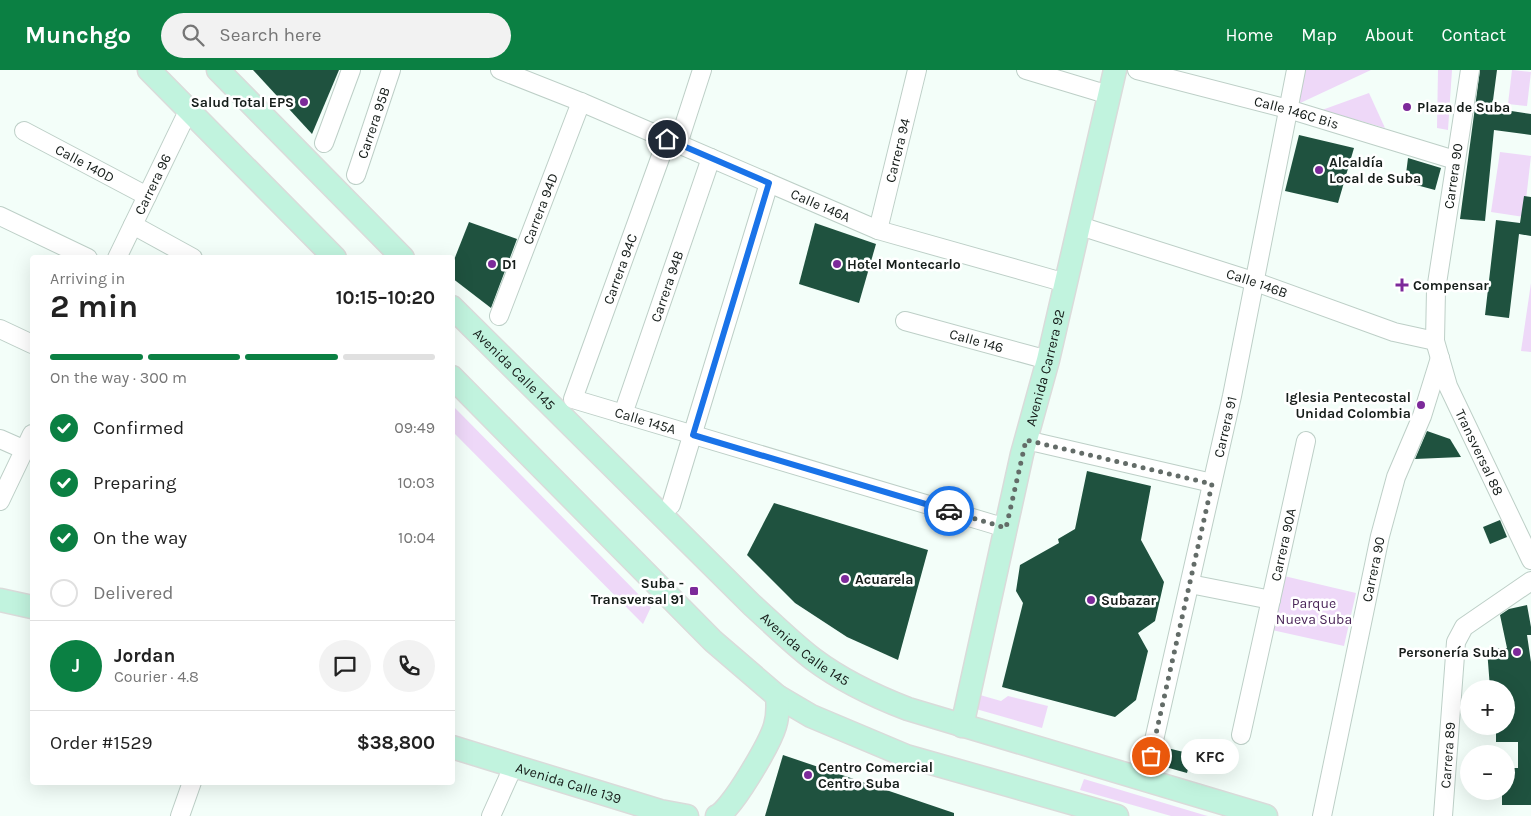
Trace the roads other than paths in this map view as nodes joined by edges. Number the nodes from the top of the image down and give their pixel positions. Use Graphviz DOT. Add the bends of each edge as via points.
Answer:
graph roads {
  1 [pos="149,70"];
  2 [pos="218,70"];
  3 [pos="351,70"];
  4 [pos="391,70"];
  5 [pos="500,70"];
  6 [pos="702,70"];
  7 [pos="917,70"];
  8 [pos="1026,70"];
  9 [pos="1115,70"];
  10 [pos="1138,70"];
  11 [pos="1296,70"];
  12 [pos="1470,70"];
  13 [pos="528,75"];
  14 [pos="1109,95"];
  15 [pos="582,102"];
  16 [pos="188,109"];
  17 [pos="1288,109"];
  18 [pos="24,131"];
  19 [pos="673,141"];
  20 [pos="324,143"];
  21 [pos="711,158"];
  22 [pos="1455,160"];
  23 [pos="356,175"];
  24 [pos="769,183"];
  25 [pos="147,196"];
  26 [pos="0,216"];
  27 [pos="133,225"];
  28 [pos="1080,226"];
  29 [pos="878,230"];
  30 [pos="82,255"];
  31 [pos="118,255"];
  32 [pos="188,255"];
  33 [pos="331,255"];
  34 [pos="400,255"];
  35 [pos="1253,281"];
  36 [pos="1066,283"];
  37 [pos="455,310"];
  38 [pos="499,316"];
  39 [pos="905,321"];
  40 [pos="0,330"];
  41 [pos="30,343"];
  42 [pos="1437,349"];
  43 [pos="1048,360"];
  44 [pos="455,380"];
  45 [pos="573,399"];
  46 [pos="623,414"];
  47 [pos="693,435"];
  48 [pos="30,438"];
  49 [pos="0,439"];
  50 [pos="1026,440"];
  51 [pos="1306,441"];
  52 [pos="24,450"];
  53 [pos="1212,484"];
  54 [pos="0,501"];
  55 [pos="671,505"];
  56 [pos="1006,528"];
  57 [pos="1531,560"];
  58 [pos="1531,581"];
  59 [pos="1190,584"];
  60 [pos="0,600"];
  61 [pos="1271,600"];
  62 [pos="30,607"];
  63 [pos="777,696"];
  64 [pos="811,716"];
  65 [pos="962,726"];
  66 [pos="771,736"];
  67 [pos="1241,736"];
  68 [pos="455,748"];
  69 [pos="513,767"];
  70 [pos="1145,780"];
  71 [pos="191,785"];
  72 [pos="180,816"];
  73 [pos="491,816"];
  74 [pos="687,816"];
  75 [pos="716,816"];
  76 [pos="1117,816"];
  77 [pos="1266,816"];
  78 [pos="1322,816"];
  79 [pos="1443,816"];
  1 -- 16 [label="main road"];
  2 -- 34 [label="main road"];
  3 -- 20 [label="street"];
  4 -- 23 [label="street, Carrera 95B"];
  5 -- 13 [label="street, Calle 146A"];
  6 -- 19 [label="street, Carrera 94C"];
  7 -- 29 [label="street, Carrera 94"];
  8 -- 14 [label="street"];
  9 -- 14 [label="main road, Avenida Carrera 92"];
  10 -- 17 [label="street, Calle 146C Bis"];
  11 -- 17 [label="street, Carrera 91"];
  12 -- 22 [label="street, Carrera 90"];
  13 -- 15 [label="street, Calle 146A"];
  14 -- 28 [label="main road, Avenida Carrera 92"];
  15 -- 19 [label="street, Calle 146A"];
  15 -- 38 [label="street, Carrera 94D"];
  16 -- 25 [label="street, Carrera 96"];
  16 -- 33 [label="main road"];
  17 -- 22 [label="street, Calle 146C Bis"];
  17 -- 35 [label="street, Carrera 91"];
  18 -- 25 [label="street, Calle 140D"];
  19 -- 21 [label="street, Calle 146A"];
  19 -- 45 [label="street, Carrera 94C"];
  21 -- 24 [label="street, Calle 146A"];
  21 -- 46 [label="street, Carrera 94B"];
  22 -- 42 [label="street, Carrera 90" via="1436,290"];
  24 -- 29 [label="street, Calle 146A"];
  24 -- 47 [label="street"];
  25 -- 27 [label="street, Carrera 96"];
  26 -- 30 [label="street"];
  27 -- 31 [label="street, Carrera 96"];
  27 -- 32 [label="street"];
  28 -- 35 [label="street, Calle 146B"];
  28 -- 36 [label="main road, Avenida Carrera 92"];
  29 -- 36 [label="street, Calle 146A"];
  35 -- 42 [label="street, Calle 146B"];
  35 -- 53 [label="street, Carrera 91"];
  36 -- 43 [label="main road, Avenida Carrera 92"];
  37 -- 65 [label="main road, Avenida Calle 145" via="799,648 830,671 883,699"];
  39 -- 43 [label="street, Calle 146"];
  40 -- 41 [label="street"];
  42 -- 57 [label="street, Transversal 88" via="1459,412"];
  42 -- 78 [label="street, Carrera 90" via="1422,416 1396,477 1380,536"];
  43 -- 50 [label="main road, Avenida Carrera 92"];
  44 -- 63 [label="main road" via="707,635"];
  45 -- 46 [label="street, Calle 145A"];
  46 -- 47 [label="street, Calle 145A"];
  47 -- 55 [label="street"];
  47 -- 56 [label="street, Calle 145A"];
  48 -- 52 [label="street"];
  49 -- 52 [label="street"];
  50 -- 53 [label="street"];
  50 -- 56 [label="main road, Avenida Carrera 92"];
  51 -- 61 [label="street, Carrera 90A"];
  52 -- 54 [label="street"];
  53 -- 59 [label="street, Carrera 91"];
  56 -- 65 [label="main road, Avenida Carrera 92"];
  58 -- 79 [label="street, Carrera 89" via="1464,627 1456,642"];
  59 -- 61 [label="street"];
  59 -- 70 [label="street, Carrera 91"];
  60 -- 62 [label="main road"];
  61 -- 67 [label="street, Carrera 90A"];
  63 -- 64 [label="main road"];
  63 -- 66 [label="main road" via="777,719"];
  64 -- 66 [label="main road"];
  64 -- 76 [label="main road" via="906,756"];
  65 -- 70 [label="main road, Avenida Calle 145"];
  66 -- 75 [label="main road" via="730,805"];
  68 -- 69 [label="main road, Avenida Calle 139"];
  69 -- 73 [label="street"];
  69 -- 74 [label="main road, Avenida Calle 139" via="660,811"];
  70 -- 77 [label="main road, Avenida Calle 145"];
  71 -- 72 [label="street"];
}
